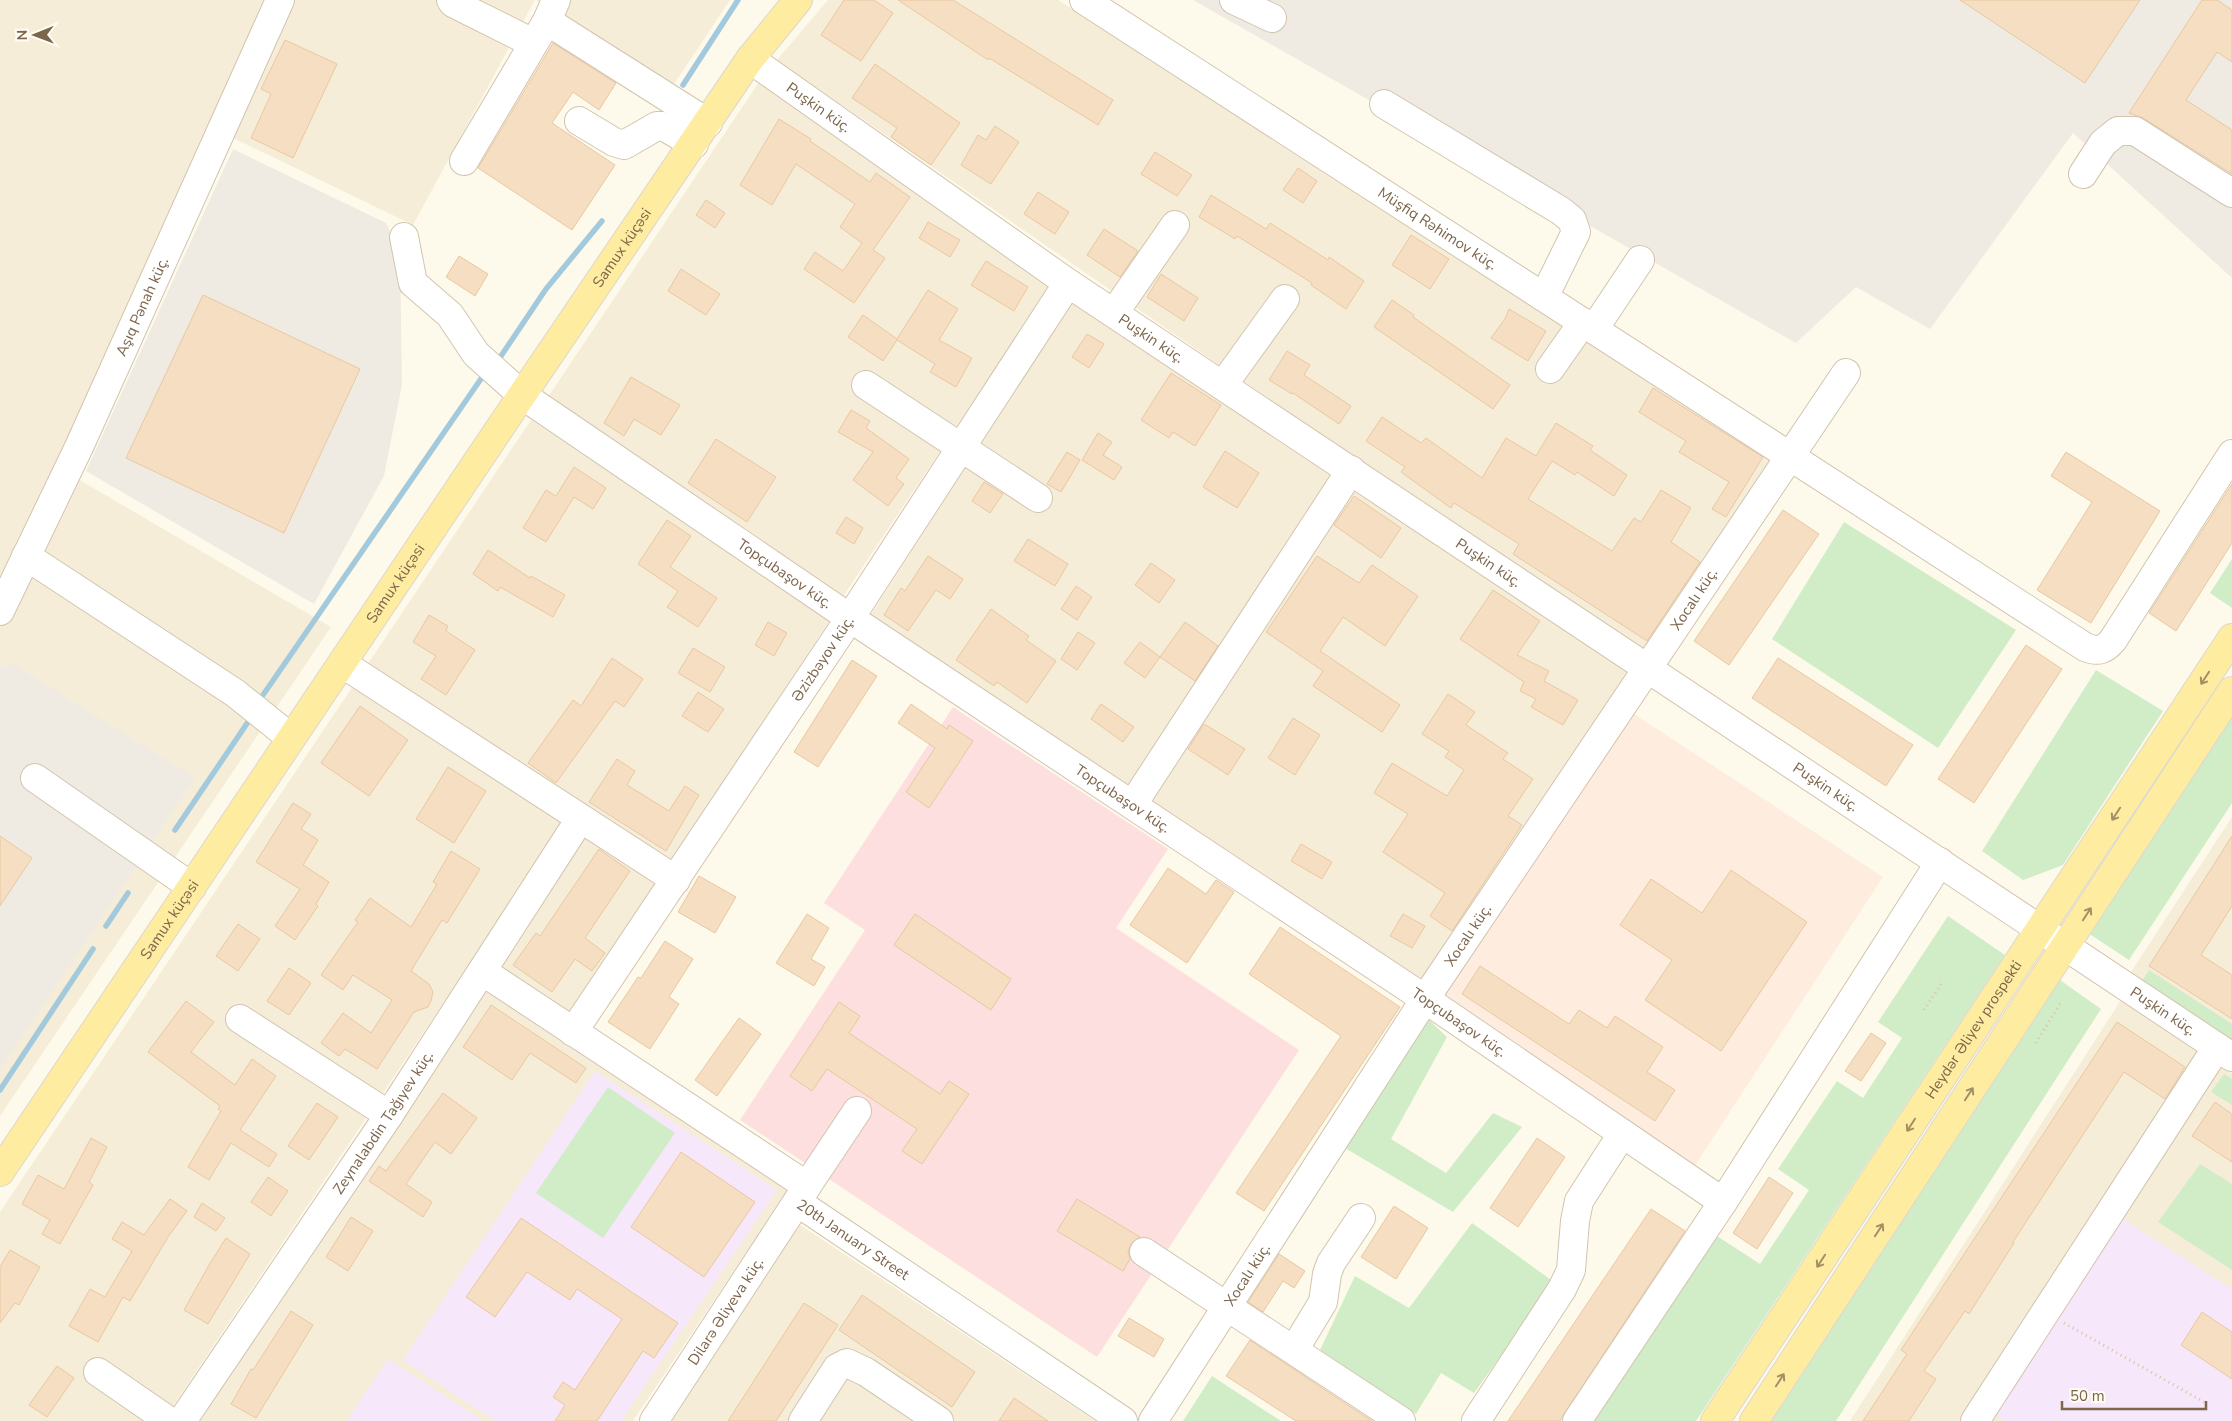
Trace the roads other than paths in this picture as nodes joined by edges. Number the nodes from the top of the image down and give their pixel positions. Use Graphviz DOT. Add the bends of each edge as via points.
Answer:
graph roads {
  1 [pos="280,0"];
  2 [pos="451,0"];
  3 [pos="798,0"];
  4 [pos="1234,0"];
  5 [pos="1089,1"];
  6 [pos="551,10"];
  7 [pos="1272,18"];
  8 [pos="533,44"];
  9 [pos="750,59"];
  10 [pos="1384,104"];
  11 [pos="579,121"];
  12 [pos="701,134"];
  13 [pos="464,161"];
  14 [pos="2083,174"];
  15 [pos="2232,193"];
  16 [pos="1175,225"];
  17 [pos="404,237"];
  18 [pos="1640,260"];
  19 [pos="1068,283"];
  20 [pos="1544,297"];
  21 [pos="1285,298"];
  22 [pos="1114,313"];
  23 [pos="1588,325"];
  24 [pos="1550,369"];
  25 [pos="1846,373"];
  26 [pos="866,385"];
  27 [pos="1223,385"];
  28 [pos="522,394"];
  29 [pos="961,449"];
  30 [pos="2232,454"];
  31 [pos="1792,457"];
  32 [pos="1351,470"];
  33 [pos="1038,498"];
  34 [pos="26,556"];
  35 [pos="0,611"];
  36 [pos="850,618"];
  37 [pos="2232,638"];
  38 [pos="342,664"];
  39 [pos="1648,669"];
  40 [pos="2232,692"];
  41 [pos="291,738"];
  42 [pos="35,778"];
  43 [pos="1133,804"];
  44 [pos="580,819"];
  45 [pos="1940,862"];
  46 [pos="676,880"];
  47 [pos="192,887"];
  48 [pos="2040,929"];
  49 [pos="2066,946"];
  50 [pos="482,972"];
  51 [pos="1425,998"];
  52 [pos="240,1020"];
  53 [pos="573,1032"];
  54 [pos="2224,1052"];
  55 [pos="857,1111"];
  56 [pos="389,1115"];
  57 [pos="1622,1134"];
  58 [pos="0,1172"];
  59 [pos="802,1194"];
  60 [pos="1723,1202"];
  61 [pos="1361,1218"];
  62 [pos="1144,1252"];
  63 [pos="1227,1306"];
  64 [pos="1294,1350"];
  65 [pos="98,1372"];
  66 [pos="656,1420"];
  67 [pos="169,1421"];
  68 [pos="182,1421"];
  69 [pos="803,1421"];
  70 [pos="939,1421"];
  71 [pos="1123,1421"];
  72 [pos="1153,1421"];
  73 [pos="1400,1421"];
  74 [pos="1476,1421"];
  75 [pos="1577,1421"];
  76 [pos="1715,1421"];
  77 [pos="1754,1421"];
  78 [pos="1975,1421"];
  1 -- 34 [label="street, Aşıq Pənah küç." via="79,447"];
  2 -- 8 [label="street"];
  3 -- 9 [label="main road, Samux küçəsi"];
  4 -- 7 [label="street"];
  5 -- 20 [label="street, Müşfiq Rəhimov küç."];
  6 -- 8 [label="street"];
  6 -- 12 [label="street"];
  8 -- 13 [label="street"];
  9 -- 12 [label="main road, Samux küçəsi"];
  9 -- 19 [label="street, Puşkin küç."];
  10 -- 20 [label="street" via="1572,220 1576,232"];
  11 -- 12 [label="street" via="624,145 657,126"];
  12 -- 28 [label="main road, Samux küçəsi"];
  14 -- 15 [label="street" via="2103,143 2118,131 2136,131"];
  16 -- 22 [label="street"];
  17 -- 28 [label="street, Topçubaşov küç." via="413,283 450,314 476,354"];
  18 -- 23 [label="street"];
  19 -- 22 [label="street, Puşkin küç."];
  19 -- 29 [label="street, Əzizbəyov küç."];
  20 -- 23 [label="street, Müşfiq Rəhimov küç."];
  21 -- 27 [label="street"];
  22 -- 27 [label="street, Puşkin küç."];
  23 -- 24 [label="street"];
  23 -- 31 [label="street, Müşfiq Rəhimov küç."];
  25 -- 31 [label="street, Xocalı küç."];
  26 -- 29 [label="street"];
  27 -- 32 [label="street, Puşkin küç."];
  28 -- 36 [label="street, Topçubaşov küç."];
  28 -- 38 [label="main road, Samux küçəsi"];
  29 -- 33 [label="street"];
  29 -- 36 [label="street, Əzizbəyov küç."];
  30 -- 31 [label="street, Müşfiq Rəhimov küç." via="2113,640 2106,648 2096,651 2085,647"];
  31 -- 39 [label="street, Xocalı küç."];
  32 -- 39 [label="street, Puşkin küç."];
  32 -- 43 [label="street"];
  34 -- 35 [label="street, Aşıq Pənah küç."];
  34 -- 41 [label="street" via="235,693"];
  36 -- 43 [label="street, Topçubaşov küç."];
  36 -- 46 [label="street, Əzizbəyov küç."];
  37 -- 48 [label="main road, Heydər Əliyev prospekti, one-way"];
  38 -- 41 [label="main road, Samux küçəsi"];
  38 -- 44 [label="street"];
  39 -- 45 [label="street, Puşkin küç."];
  39 -- 51 [label="street, Xocalı küç."];
  49 -- 40 [label="main road, Heydər Əliyev prospekti, one-way"];
  41 -- 47 [label="main road, Samux küçəsi"];
  42 -- 47 [label="street"];
  43 -- 51 [label="street, Topçubaşov küç."];
  44 -- 46 [label="street"];
  44 -- 50 [label="street, Zeynalabdin Tağıyev küç."];
  45 -- 48 [label="street, Puşkin küç."];
  45 -- 60 [label="street"];
  46 -- 53 [label="street, Əzizbəyov küç."];
  47 -- 58 [label="main road, Samux küçəsi"];
  48 -- 49 [label="street, Puşkin küç."];
  48 -- 76 [label="main road, Heydər Əliyev prospekti, one-way"];
  49 -- 54 [label="street, Puşkin küç."];
  77 -- 49 [label="main road, Heydər Əliyev prospekti, one-way"];
  50 -- 53 [label="street, 20th January Street"];
  50 -- 56 [label="street, Zeynalabdin Tağıyev küç."];
  51 -- 57 [label="street, Topçubaşov küç."];
  51 -- 63 [label="street, Xocalı küç."];
  52 -- 56 [label="street"];
  53 -- 59 [label="street, 20th January Street"];
  54 -- 78 [label="street" via="2044,1312"];
  55 -- 59 [label="street, Dilarə Əliyeva küç."];
  56 -- 68 [label="street, Zeynalabdin Tağıyev küç."];
  57 -- 60 [label="street, Topçubaşov küç."];
  57 -- 74 [label="street" via="1579,1201 1571,1270 1562,1289"];
  59 -- 66 [label="street, Dilarə Əliyeva küç."];
  59 -- 71 [label="street, 20th January Street"];
  60 -- 75 [label="street"];
  61 -- 64 [label="street" via="1331,1263 1323,1302"];
  62 -- 63 [label="street"];
  63 -- 64 [label="street"];
  63 -- 72 [label="street, Xocalı küç."];
  64 -- 73 [label="street"];
  65 -- 67 [label="street"];
  69 -- 70 [label="street" via="836,1368 847,1363 866,1372"];
}
